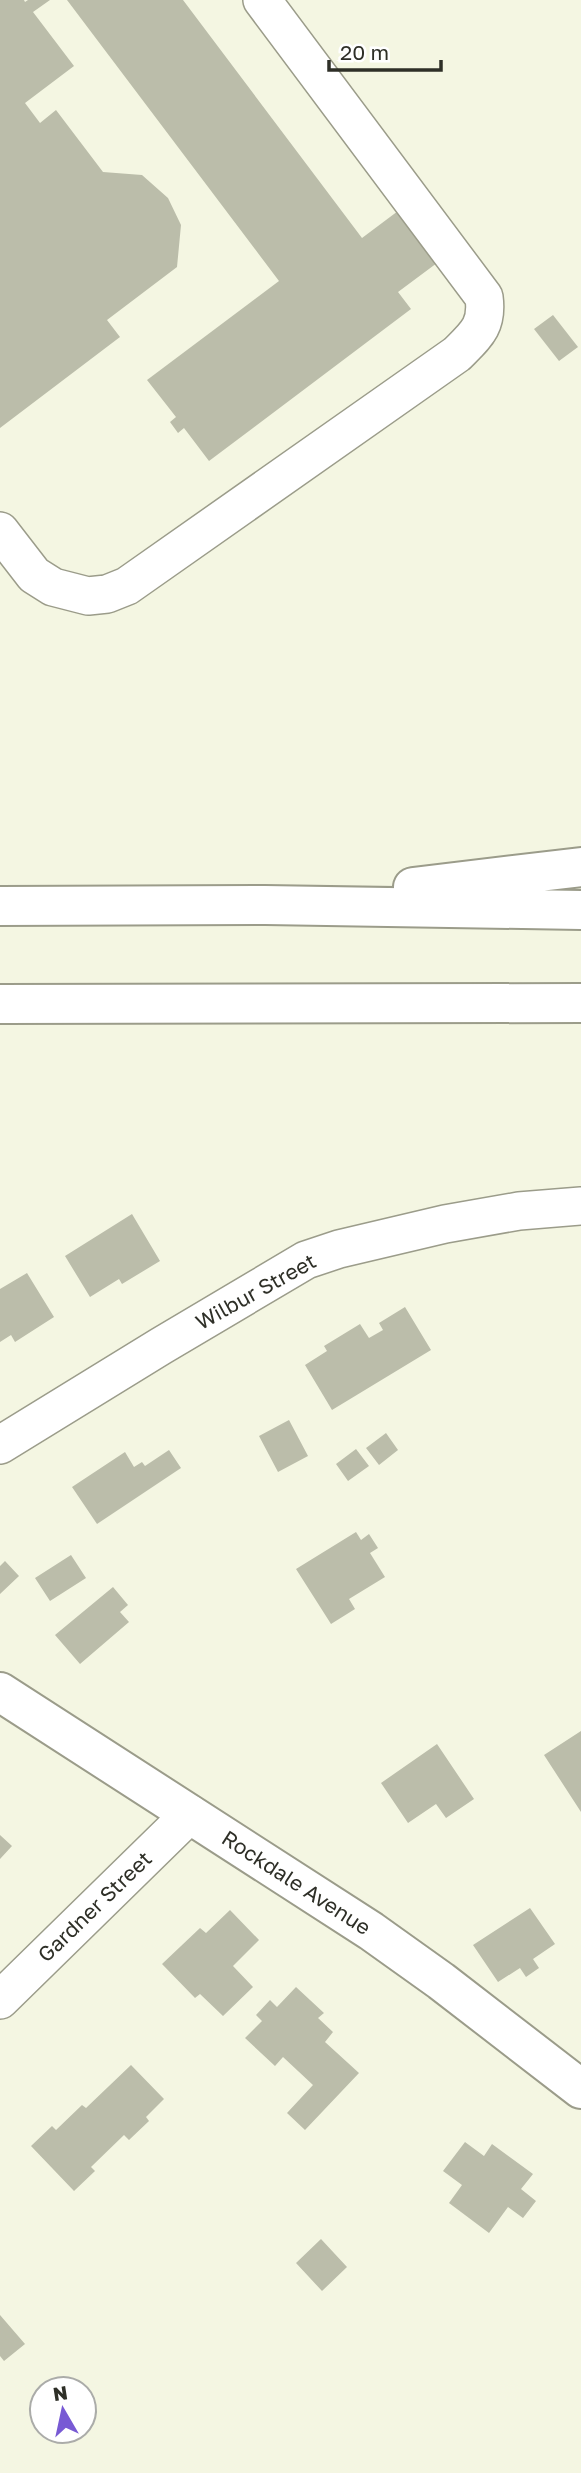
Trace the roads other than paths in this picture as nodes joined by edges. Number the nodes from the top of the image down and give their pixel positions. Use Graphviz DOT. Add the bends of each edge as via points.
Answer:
graph roads {
  1 [pos="262,0"];
  2 [pos="0,531"];
  3 [pos="581,867"];
  4 [pos="0,905"];
  5 [pos="265,905"];
  6 [pos="581,909"];
  7 [pos="581,1003"];
  8 [pos="0,1004"];
  9 [pos="581,1206"];
  10 [pos="0,1445"];
  11 [pos="0,1692"];
  12 [pos="190,1814"];
  13 [pos="0,2000"];
  14 [pos="580,2086"];
  1 -- 2 [label="street" via="484,298 484,324 457,354 127,586 88,596 53,587 34,575"];
  3 -- 5 [label="main road"];
  4 -- 5 [label="main road"];
  5 -- 6 [label="main road"];
  7 -- 8 [label="main road"];
  9 -- 10 [label="street, Wilbur Street" via="445,1224 306,1260"];
  11 -- 12 [label="main road, Rockdale Avenue"];
  12 -- 13 [label="street, Gardner Street"];
  12 -- 14 [label="main road, Rockdale Avenue" via="372,1931"];
}
